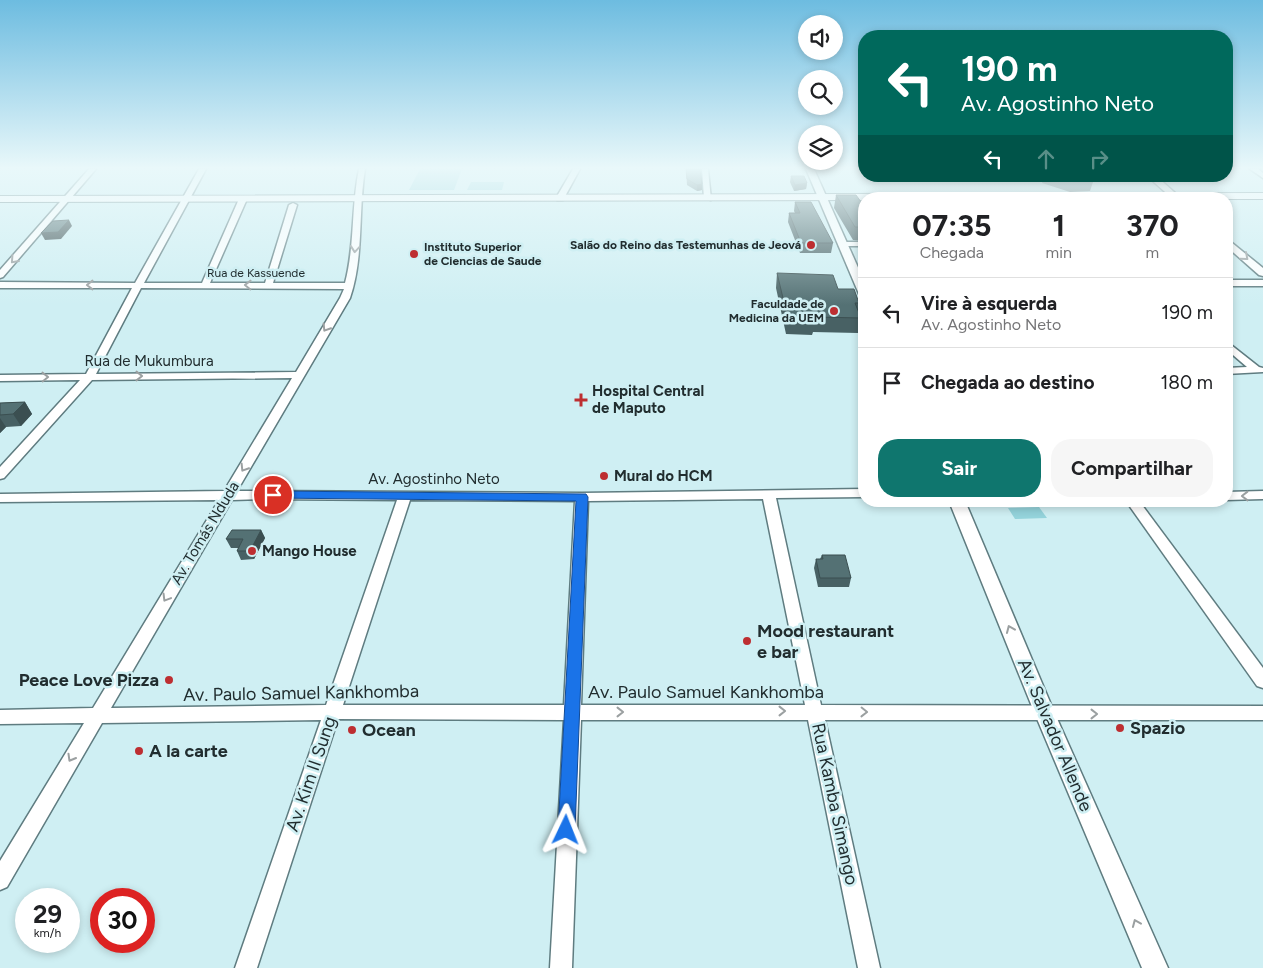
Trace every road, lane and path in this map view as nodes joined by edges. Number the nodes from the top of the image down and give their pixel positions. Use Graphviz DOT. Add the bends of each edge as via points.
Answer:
graph roads {
  1 [pos="54,214"];
  2 [pos="178,214"];
  3 [pos="237,214"];
  4 [pos="290,214"];
  5 [pos="357,214"];
  6 [pos="829,214"];
  7 [pos="842,244"];
  8 [pos="858,244"];
  9 [pos="1233,247"];
  10 [pos="1263,273"];
  11 [pos="0,274"];
  12 [pos="858,276"];
  13 [pos="1233,283"];
  14 [pos="1263,283"];
  15 [pos="0,285"];
  16 [pos="205,285"];
  17 [pos="138,286"];
  18 [pos="268,286"];
  19 [pos="350,286"];
  20 [pos="1233,350"];
  21 [pos="1259,370"];
  22 [pos="1233,371"];
  23 [pos="299,375"];
  24 [pos="90,376"];
  25 [pos="0,378"];
  26 [pos="0,475"];
  27 [pos="858,493"];
  28 [pos="768,494"];
  29 [pos="405,495"];
  30 [pos="226,496"];
  31 [pos="1233,496"];
  32 [pos="1263,496"];
  33 [pos="582,497"];
  34 [pos="2,498"];
  35 [pos="959,507"];
  36 [pos="1136,507"];
  37 [pos="1263,681"];
  38 [pos="815,711"];
  39 [pos="332,712"];
  40 [pos="571,713"];
  41 [pos="1263,713"];
  42 [pos="1045,714"];
  43 [pos="96,716"];
  44 [pos="0,717"];
  45 [pos="0,880"];
  46 [pos="246,968"];
  47 [pos="561,968"];
  48 [pos="869,968"];
  49 [pos="1155,968"];
  1 -- 11 [label="street, one-way"];
  2 -- 17 [label="street"];
  3 -- 16 [label="street"];
  4 -- 18 [label="street"];
  5 -- 19 [label="street, Av. Tomás Nduda, one-way"];
  6 -- 7 [label="street"];
  7 -- 8 [label="street"];
  7 -- 12 [label="street"];
  9 -- 10 [label="street, one-way"];
  13 -- 14 [label="street"];
  17 -- 15 [label="street, one-way"];
  16 -- 17 [label="street, Rua de Kassuende"];
  18 -- 16 [label="street, Rua de Kassuende, one-way"];
  17 -- 24 [label="street"];
  18 -- 19 [label="street, Rua de Kassuende"];
  19 -- 23 [label="street, Av. Tomás Nduda, one-way"];
  20 -- 21 [label="street"];
  21 -- 22 [label="street"];
  24 -- 23 [label="street, Rua de Mukumbura, one-way"];
  23 -- 30 [label="street, Av. Tomás Nduda, one-way"];
  25 -- 24 [label="street, Rua de Mukumbura, one-way"];
  24 -- 26 [label="street"];
  27 -- 28 [label="street, Av. Agostinho Neto"];
  28 -- 33 [label="street, Av. Agostinho Neto"];
  28 -- 38 [label="street, Rua Kamba Simango"];
  29 -- 30 [label="street, Av. Agostinho Neto"];
  29 -- 33 [label="street, Av. Agostinho Neto"];
  29 -- 39 [label="street, Av. Kim II Sung"];
  30 -- 34 [label="street, Av. Agostinho Neto"];
  30 -- 43 [label="street, Av. Tomás Nduda, one-way"];
  32 -- 31 [label="street, one-way"];
  33 -- 40 [label="street"];
  42 -- 35 [label="street, Av. Salvador Allende, one-way"];
  36 -- 37 [label="street"];
  40 -- 38 [label="street, Av. Paulo Samuel Kankhomba, one-way"];
  38 -- 42 [label="street, Av. Paulo Samuel Kankhomba, one-way"];
  38 -- 48 [label="street, Rua Kamba Simango"];
  39 -- 40 [label="street, Av. Paulo Samuel Kankhomba"];
  39 -- 43 [label="street, Av. Paulo Samuel Kankhomba"];
  39 -- 46 [label="street, Av. Kim II Sung"];
  40 -- 47 [label="street"];
  42 -- 41 [label="street, Av. Paulo Samuel Kankhomba, one-way"];
  49 -- 42 [label="street, Av. Salvador Allende, one-way"];
  43 -- 44 [label="street, Av. Paulo Samuel Kankhomba"];
  43 -- 45 [label="street, Av. Tomás Nduda, one-way"];
}
